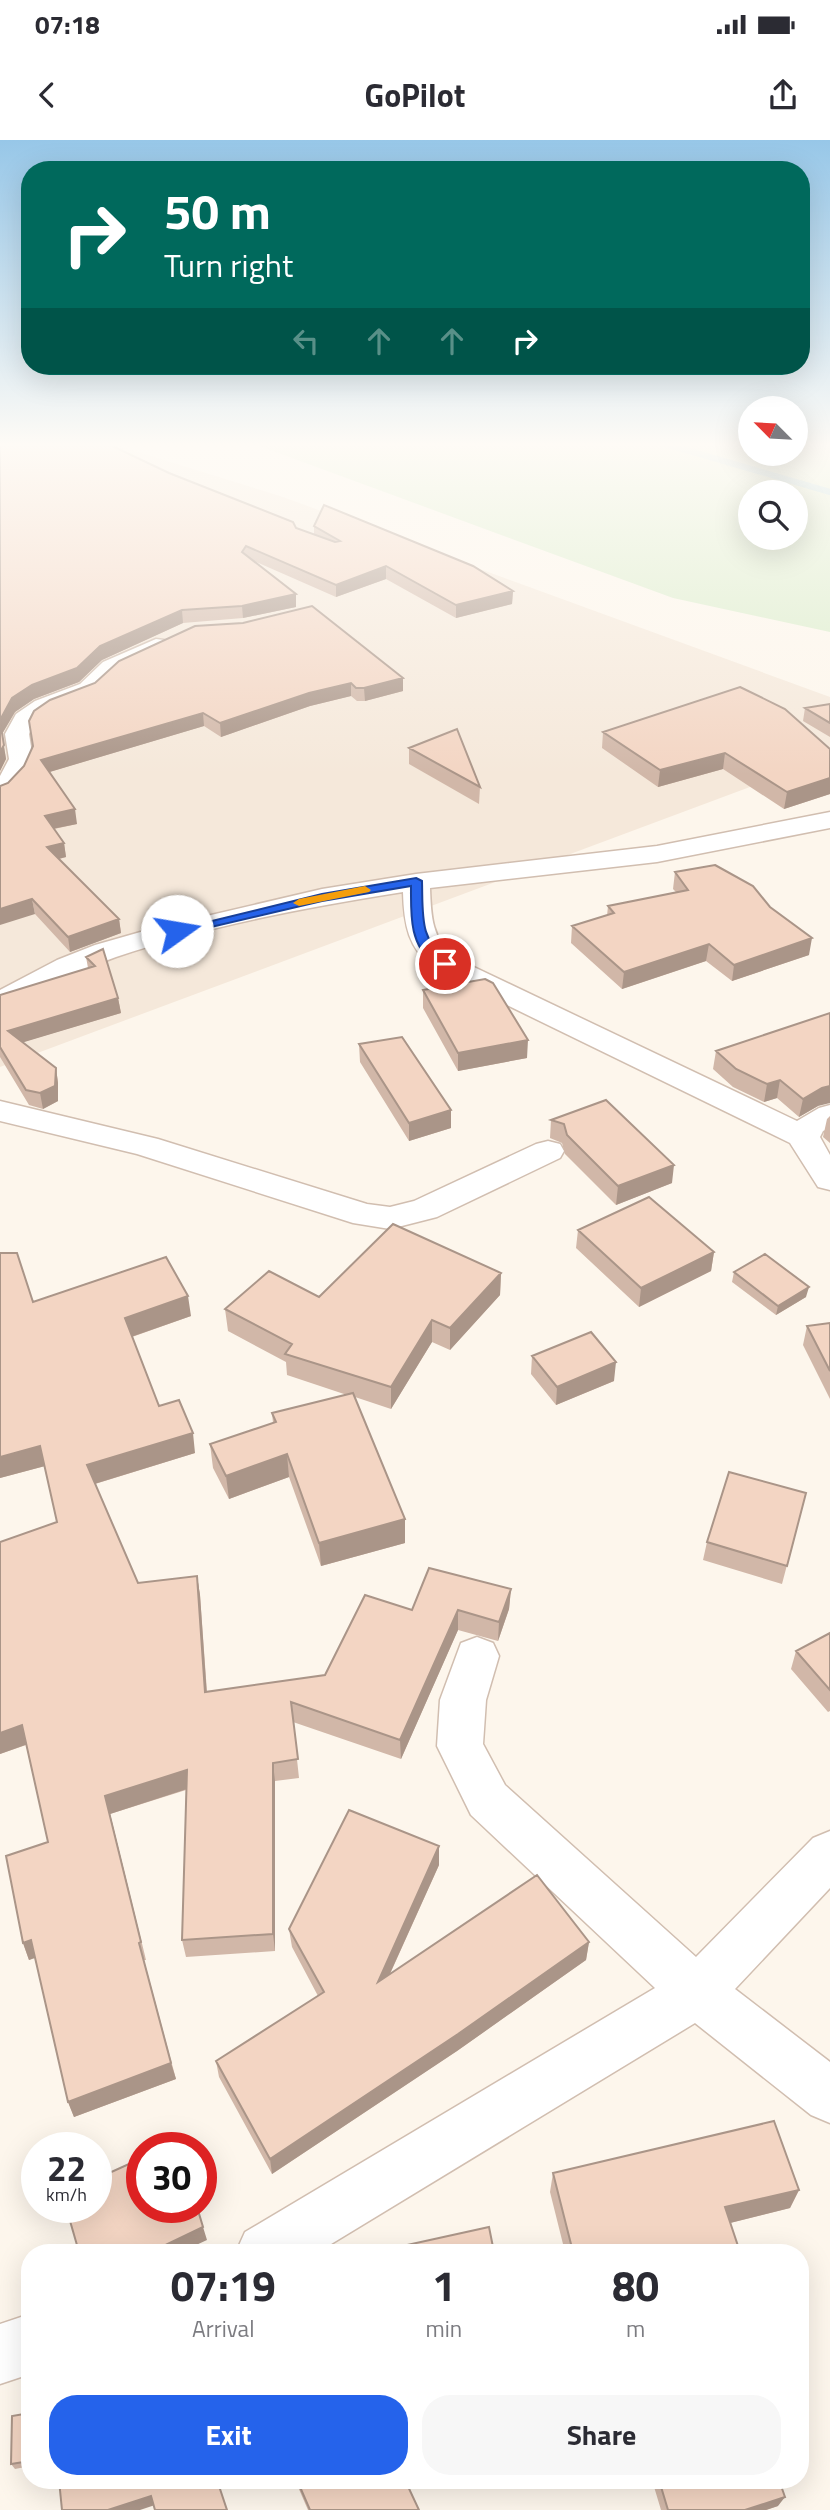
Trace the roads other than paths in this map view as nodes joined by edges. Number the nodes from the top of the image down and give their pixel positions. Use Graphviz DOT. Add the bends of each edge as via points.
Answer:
graph roads {
  1 [pos="180,635"];
  2 [pos="0,791"];
  3 [pos="830,820"];
  4 [pos="416,881"];
  5 [pos="0,1001"];
  6 [pos="0,1111"];
  7 [pos="830,1115"];
  8 [pos="804,1137"];
  9 [pos="548,1151"];
  10 [pos="830,1179"];
  11 [pos="477,1656"];
  12 [pos="830,1854"];
  13 [pos="697,1992"];
  14 [pos="830,2096"];
  15 [pos="278,2244"];
  16 [pos="21,2347"];
  17 [pos="0,2354"];
  1 -- 2 [label="street" via="111,667 88,689 43,706 24,719 17,734 21,760"];
  3 -- 4 [label="street" via="657,854"];
  4 -- 5 [label="street" via="322,897 151,937 67,966"];
  4 -- 8 [label="street" via="422,941 430,954 445,964"];
  6 -- 9 [label="street" via="146,1146 365,1215 390,1218 425,1209"];
  7 -- 8 [label="street" via="810,1125"];
  8 -- 10 [label="street"];
  11 -- 13 [label="street" via="463,1700 460,1746 488,1801"];
  12 -- 13 [label="street"];
  13 -- 14 [label="street"];
  13 -- 15 [label="street"];
  16 -- 17 [label="street"];
}
